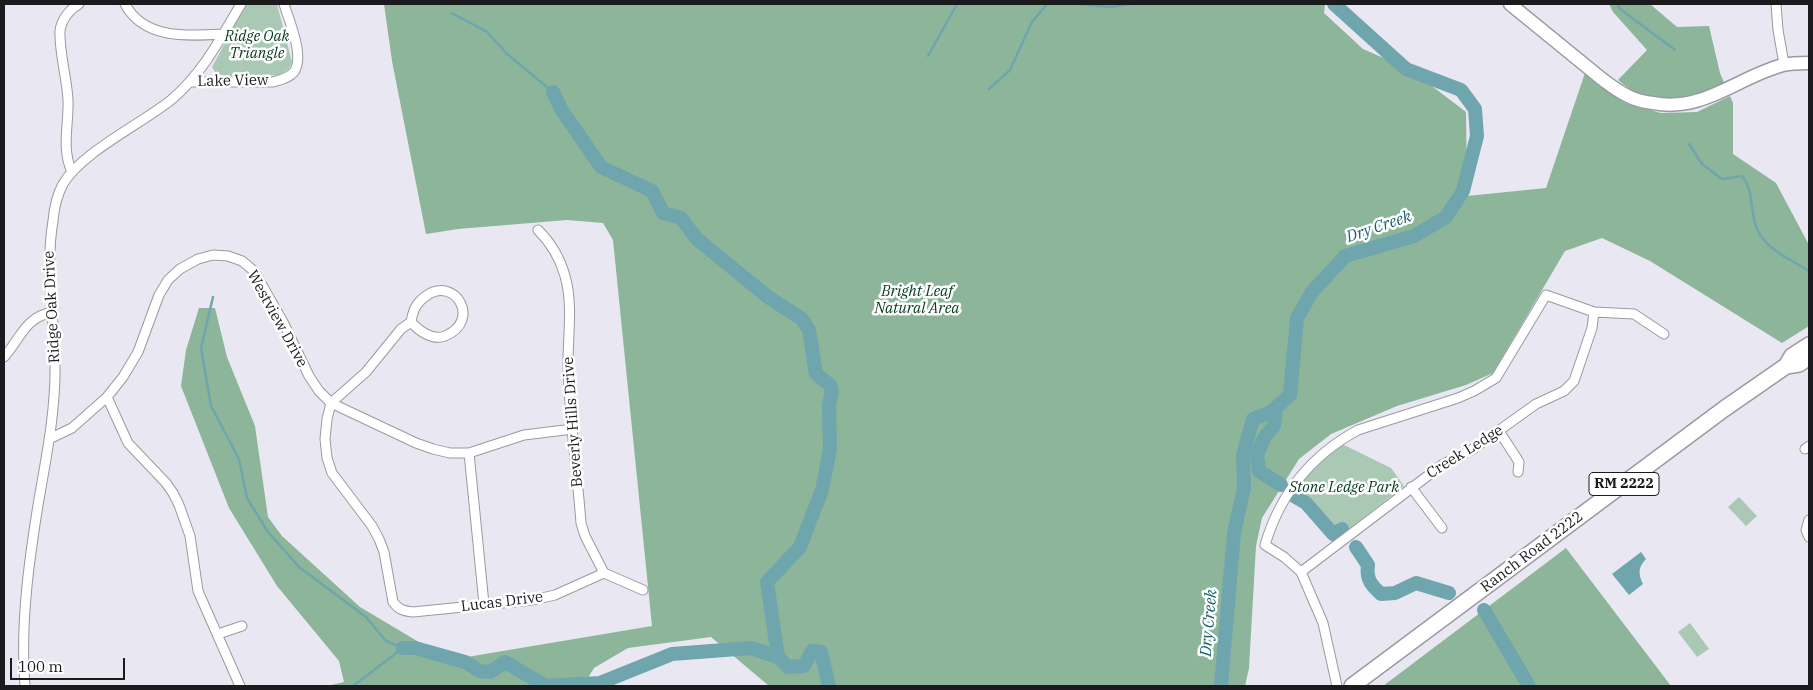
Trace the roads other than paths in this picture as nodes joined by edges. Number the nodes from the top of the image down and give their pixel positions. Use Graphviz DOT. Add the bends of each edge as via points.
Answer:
graph roads {
  1 [pos="79,4"];
  2 [pos="125,4"];
  3 [pos="241,4"];
  4 [pos="284,4"];
  5 [pos="1510,4"];
  6 [pos="1776,4"];
  7 [pos="224,34"];
  8 [pos="1809,63"];
  9 [pos="1784,64"];
  10 [pos="190,82"];
  11 [pos="72,172"];
  12 [pos="538,230"];
  13 [pos="53,312"];
  14 [pos="1594,312"];
  15 [pos="411,322"];
  16 [pos="1664,334"];
  17 [pos="1809,344"];
  18 [pos="1809,357"];
  19 [pos="4,358"];
  20 [pos="1786,366"];
  21 [pos="107,397"];
  22 [pos="331,403"];
  23 [pos="573,430"];
  24 [pos="1499,431"];
  25 [pos="49,439"];
  26 [pos="469,453"];
  27 [pos="1518,472"];
  28 [pos="1411,487"];
  29 [pos="1809,520"];
  30 [pos="1442,528"];
  31 [pos="1809,537"];
  32 [pos="1301,572"];
  33 [pos="604,573"];
  34 [pos="643,590"];
  35 [pos="484,604"];
  36 [pos="242,626"];
  37 [pos="218,634"];
  38 [pos="25,686"];
  39 [pos="240,686"];
  40 [pos="1337,686"];
  41 [pos="1352,686"];
  1 -- 11 [label="street" via="65,18 60,30 68,100 66,155"];
  2 -- 7 [label="street" via="136,18 165,34"];
  3 -- 7 [label="street, Ridge Oak Drive"];
  4 -- 10 [label="street, Lake View" via="299,57 293,73 272,82"];
  5 -- 9 [label="street" via="1602,79 1628,96 1645,102 1677,106 1691,103"];
  6 -- 9 [label="street"];
  7 -- 10 [label="street, Ridge Oak Drive"];
  8 -- 9 [label="street"];
  10 -- 11 [label="street, Ridge Oak Drive" via="171,100"];
  11 -- 13 [label="street, Ridge Oak Drive" via="62,185 55,206 49,245"];
  12 -- 23 [label="street, Beverly Hills Drive" via="549,241 565,277"];
  13 -- 19 [label="street" via="28,322"];
  13 -- 25 [label="street, Ridge Oak Drive" via="55,373"];
  14 -- 16 [label="street" via="1634,314"];
  14 -- 24 [label="street, Creek Ledge" via="1592,328 1574,381 1564,391 1536,404"];
  14 -- 32 [label="street" via="1546,295 1496,378 1458,398 1358,430 1315,460 1292,486 1272,522 1265,545"];
  15 -- 15 [label="street" via="433,336 444,336 462,322 461,301 441,290 432,292 418,302"];
  15 -- 22 [label="street" via="401,329 366,372"];
  17 -- 20 [label="main road, Ranch Road 2222 / RM 2222" via="1792,356"];
  18 -- 20 [label="main road, Ranch Road 2222 / RM 2222" via="1799,364"];
  20 -- 41 [label="main road, Ranch Road 2222 / RM 2222"];
  21 -- 22 [label="street, Westview Drive" via="138,352 159,295 168,280 198,259 228,256 254,270 309,376"];
  21 -- 25 [label="street, Westview Drive" via="72,428"];
  21 -- 37 [label="street" via="128,443 166,483 179,505 190,536 198,591"];
  22 -- 26 [label="street, Westview Drive" via="433,449"];
  22 -- 35 [label="street, Lucas Drive" via="326,439 332,473 379,539 397,608 413,612"];
  23 -- 26 [label="street, Westview Drive" via="524,435"];
  23 -- 33 [label="street, Beverly Hills Drive" via="581,523"];
  24 -- 27 [label="street" via="1518,462"];
  24 -- 28 [label="street, Creek Ledge"];
  25 -- 38 [label="street, Ridge Oak Drive" via="28,578"];
  26 -- 35 [label="street"];
  28 -- 30 [label="street"];
  28 -- 32 [label="street, Creek Ledge"];
  29 -- 31 [label="street" via="1806,530"];
  32 -- 40 [label="street" via="1323,622"];
  33 -- 34 [label="street"];
  33 -- 35 [label="street, Lucas Drive" via="555,595"];
  36 -- 37 [label="street"];
  37 -- 39 [label="street"];
}
